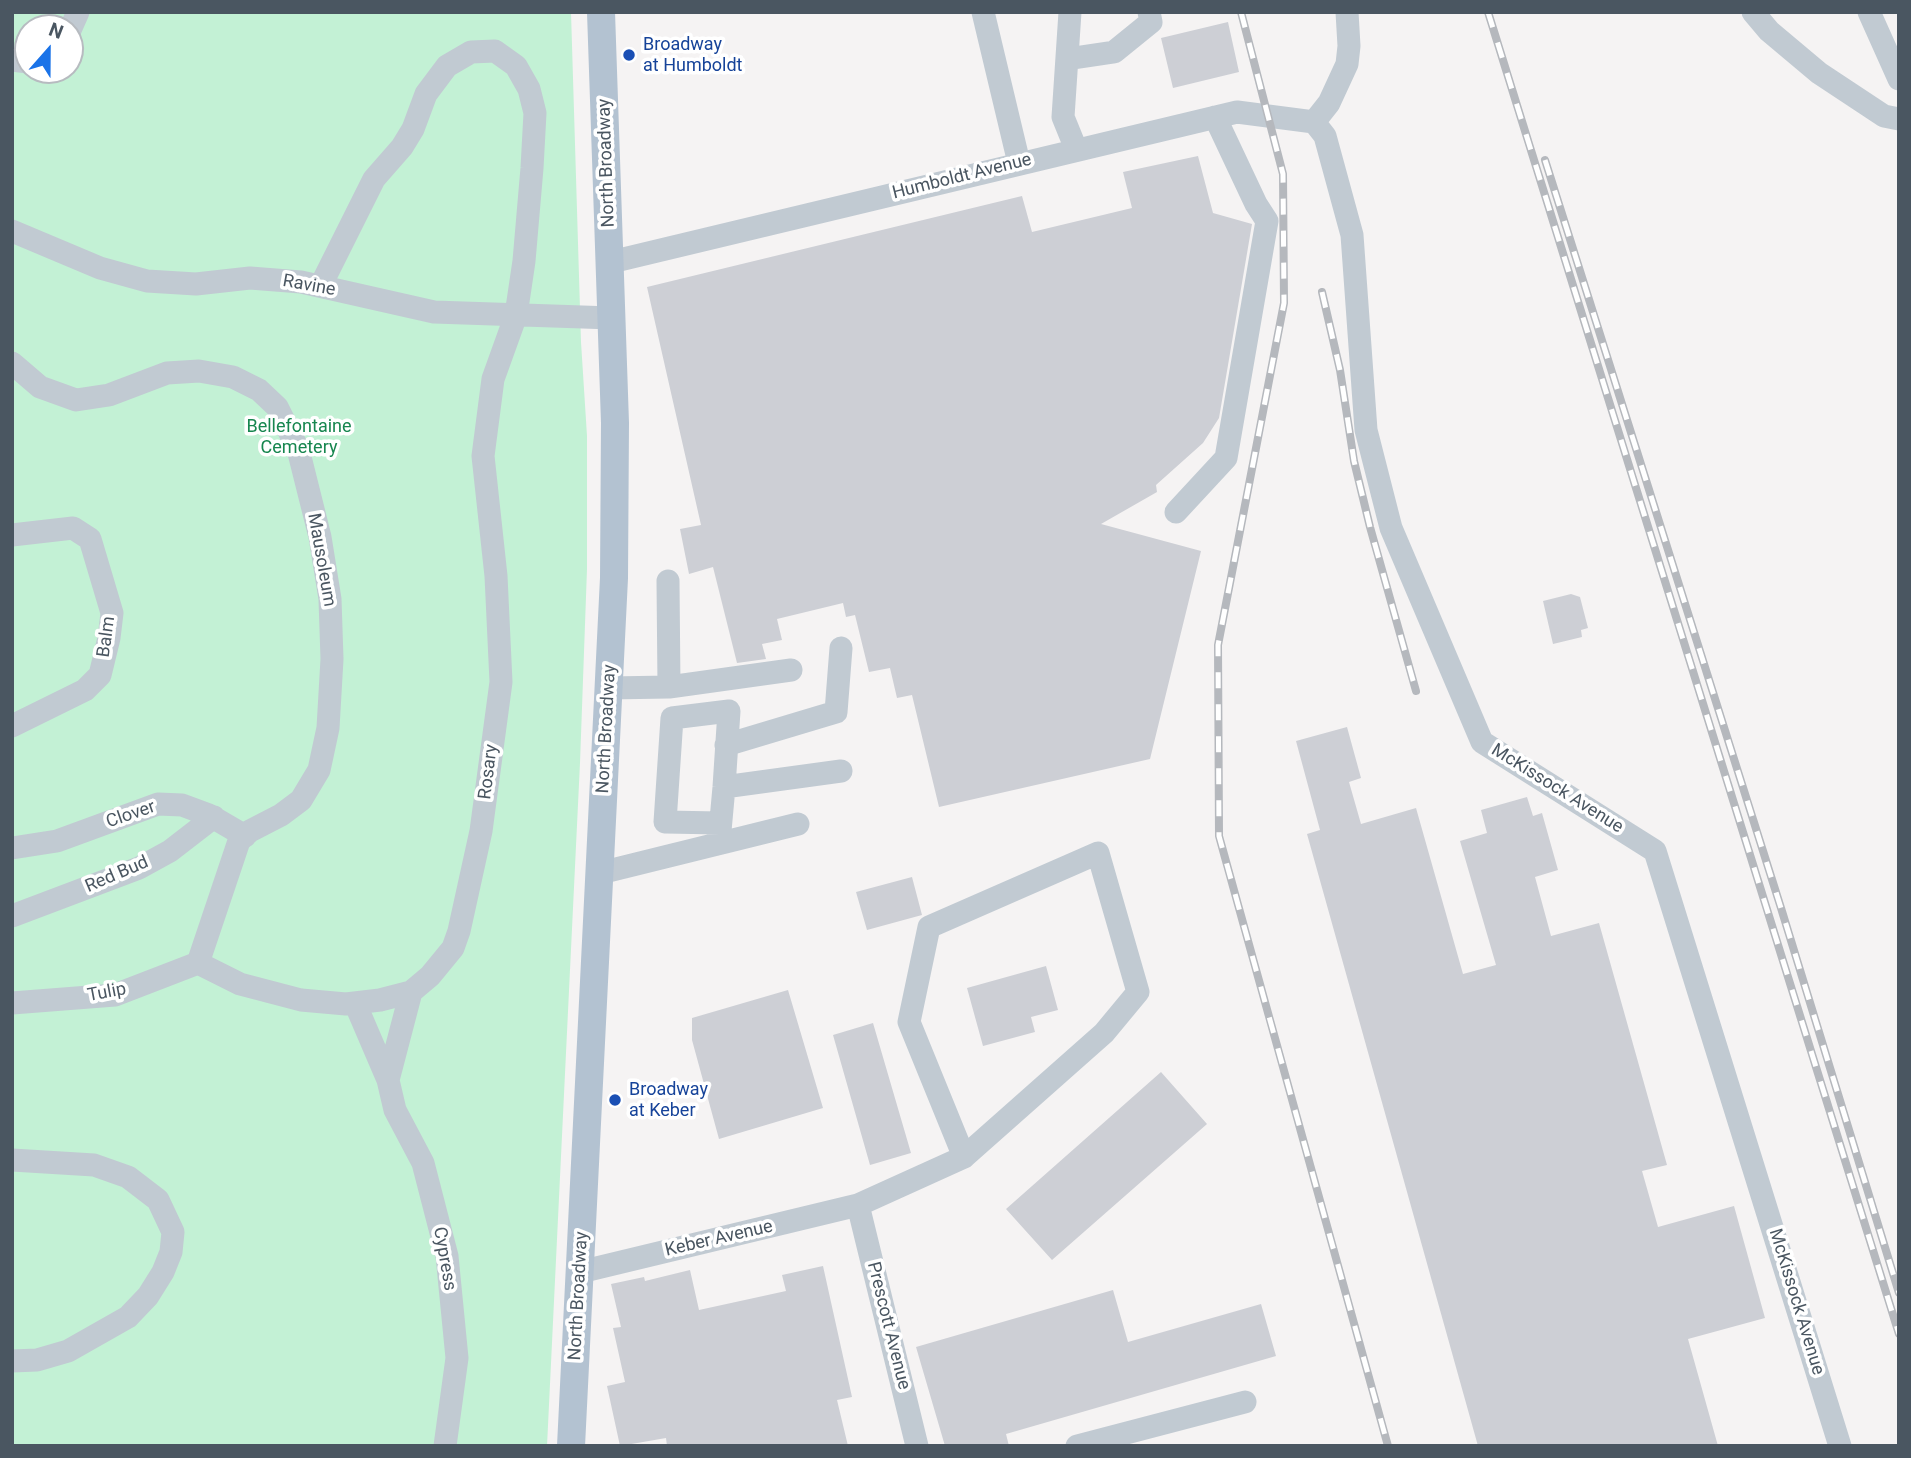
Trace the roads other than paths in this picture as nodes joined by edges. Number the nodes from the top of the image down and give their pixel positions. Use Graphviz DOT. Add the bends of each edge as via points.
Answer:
graph roads {
  1 [pos="601,12"];
  2 [pos="983,12"];
  3 [pos="1070,12"];
  4 [pos="1149,12"];
  5 [pos="1347,12"];
  6 [pos="1753,12"];
  7 [pos="1868,12"];
  8 [pos="1067,59"];
  9 [pos="1899,79"];
  10 [pos="1215,117"];
  11 [pos="1899,119"];
  12 [pos="1314,122"];
  13 [pos="1076,149"];
  14 [pos="1019,163"];
  15 [pos="12,231"];
  16 [pos="611,262"];
  17 [pos="321,285"];
  18 [pos="516,315"];
  19 [pos="612,318"];
  20 [pos="12,363"];
  21 [pos="1175,512"];
  22 [pos="12,535"];
  23 [pos="668,581"];
  24 [pos="841,648"];
  25 [pos="791,670"];
  26 [pos="669,687"];
  27 [pos="609,688"];
  28 [pos="12,726"];
  29 [pos="726,745"];
  30 [pos="841,771"];
  31 [pos="724,787"];
  32 [pos="214,817"];
  33 [pos="799,824"];
  34 [pos="719,833"];
  35 [pos="245,836"];
  36 [pos="12,848"];
  37 [pos="600,873"];
  38 [pos="12,916"];
  39 [pos="198,963"];
  40 [pos="411,992"];
  41 [pos="12,1003"];
  42 [pos="355,1003"];
  43 [pos="388,1080"];
  44 [pos="964,1157"];
  45 [pos="12,1160"];
  46 [pos="858,1205"];
  47 [pos="580,1272"];
  48 [pos="12,1361"];
  49 [pos="1245,1402"];
  50 [pos="444,1446"];
  51 [pos="571,1446"];
  52 [pos="918,1446"];
  53 [pos="1076,1446"];
  54 [pos="1840,1446"];
  1 -- 16 [label="main road, North Broadway"];
  2 -- 14 [label="street"];
  3 -- 8 [label="street"];
  4 -- 8 [label="street" via="1151,22 1114,52"];
  5 -- 12 [label="street" via="1347,64 1329,103"];
  6 -- 11 [label="street" via="1819,73 1884,116"];
  7 -- 9 [label="street"];
  8 -- 13 [label="street" via="1063,117"];
  10 -- 12 [label="street, Humboldt Avenue" via="1237,112"];
  10 -- 13 [label="street, Humboldt Avenue"];
  10 -- 21 [label="street" via="1267,221 1226,458"];
  12 -- 54 [label="street, McKissock Avenue" via="1325,135 1352,235 1366,430 1391,528 1482,742 1655,851"];
  13 -- 14 [label="street, Humboldt Avenue"];
  14 -- 16 [label="street, Humboldt Avenue"];
  15 -- 17 [label="street, Ravine" via="100,268 147,281 196,284 250,278"];
  16 -- 19 [label="main road, North Broadway"];
  17 -- 18 [label="street, Ravine" via="433,312"];
  17 -- 18 [label="street, Rosary" via="373,179 413,129 426,94 447,66 471,52 495,51 516,66 535,113"];
  18 -- 19 [label="street, Ravine"];
  18 -- 40 [label="street, Rosary" via="493,379 483,456 501,682 481,831 453,948"];
  19 -- 27 [label="main road, North Broadway" via="614,552"];
  20 -- 35 [label="street, Mausoleum" via="40,387 76,400 109,395 167,373 199,371 233,377 259,390 277,407 298,449 328,587 332,659 328,729 319,770 300,800"];
  22 -- 28 [label="street, Balm" via="73,528 90,539 112,612 100,675 85,690"];
  23 -- 26 [label="street"];
  24 -- 29 [label="street" via="836,712"];
  25 -- 26 [label="street"];
  26 -- 27 [label="street"];
  27 -- 37 [label="main road, North Broadway"];
  29 -- 31 [label="street"];
  29 -- 34 [label="street" via="729,710 672,718 665,822"];
  30 -- 31 [label="street"];
  31 -- 34 [label="street"];
  32 -- 35 [label="street, Clover"];
  32 -- 36 [label="street, Clover" via="182,805 158,804 57,841"];
  32 -- 38 [label="street, Red Bud" via="139,868"];
  33 -- 34 [label="street"];
  34 -- 37 [label="street"];
  35 -- 39 [label="street" via="239,841"];
  37 -- 47 [label="main road, North Broadway"];
  39 -- 41 [label="street, Tulip" via="116,995"];
  39 -- 42 [label="street, Rosary" via="240,984 301,1000"];
  40 -- 42 [label="street, Rosary"];
  40 -- 43 [label="street, Cypress"];
  42 -- 43 [label="street, Cypress"];
  43 -- 50 [label="street, Cypress" via="395,1110 423,1163 447,1256 457,1358"];
  44 -- 44 [label="street, Keber Avenue" via="1104,1033 1138,992 1098,853 929,928 909,1022"];
  44 -- 46 [label="street, Keber Avenue"];
  45 -- 48 [label="street" via="94,1165 128,1177 158,1200 173,1232 172,1252 163,1272 128,1317 68,1352"];
  46 -- 47 [label="street, Keber Avenue"];
  46 -- 52 [label="street, Prescott Avenue"];
  47 -- 51 [label="main road, North Broadway"];
  49 -- 53 [label="street"];
}
